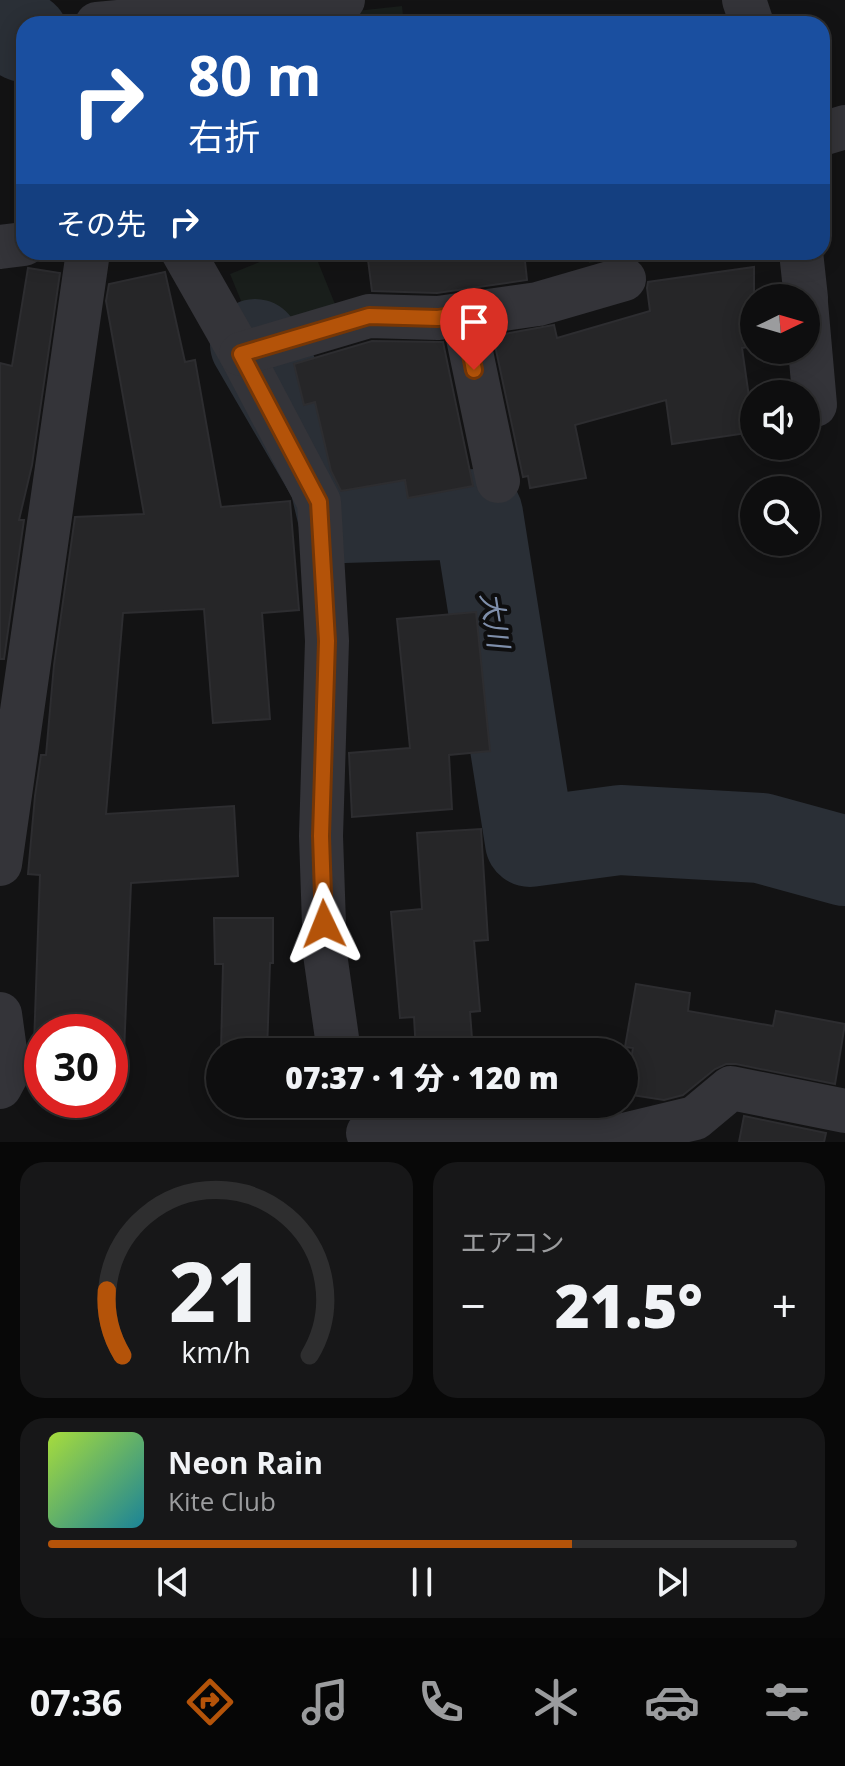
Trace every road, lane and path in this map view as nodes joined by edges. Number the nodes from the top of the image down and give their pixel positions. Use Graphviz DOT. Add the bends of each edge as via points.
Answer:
graph roads {
  1 [pos="343,0"];
  2 [pos="178,16"];
  3 [pos="87,260"];
  4 [pos="188,260"];
  5 [pos="802,260"];
  6 [pos="624,279"];
  7 [pos="804,284"];
  8 [pos="463,314"];
  9 [pos="241,354"];
  10 [pos="498,481"];
  11 [pos="0,864"];
  12 [pos="0,1014"];
  13 [pos="337,1038"];
  14 [pos="0,1087"];
  15 [pos="845,1111"];
  16 [pos="365,1126"];
  17 [pos="569,1139"];
  1 -- 2 [label="street"];
  3 -- 11 [label="street"];
  4 -- 9 [label="street"];
  5 -- 7 [label="street"];
  6 -- 8 [label="street" via="538,304"];
  8 -- 9 [label="street" via="369,316"];
  8 -- 10 [label="street"];
  9 -- 13 [label="street" via="319,502 327,641 321,836 325,954"];
  12 -- 14 [label="street" via="8,1072"];
  15 -- 17 [label="street" via="731,1088 695,1118 616,1137"];
  16 -- 17 [label="street"];
}
